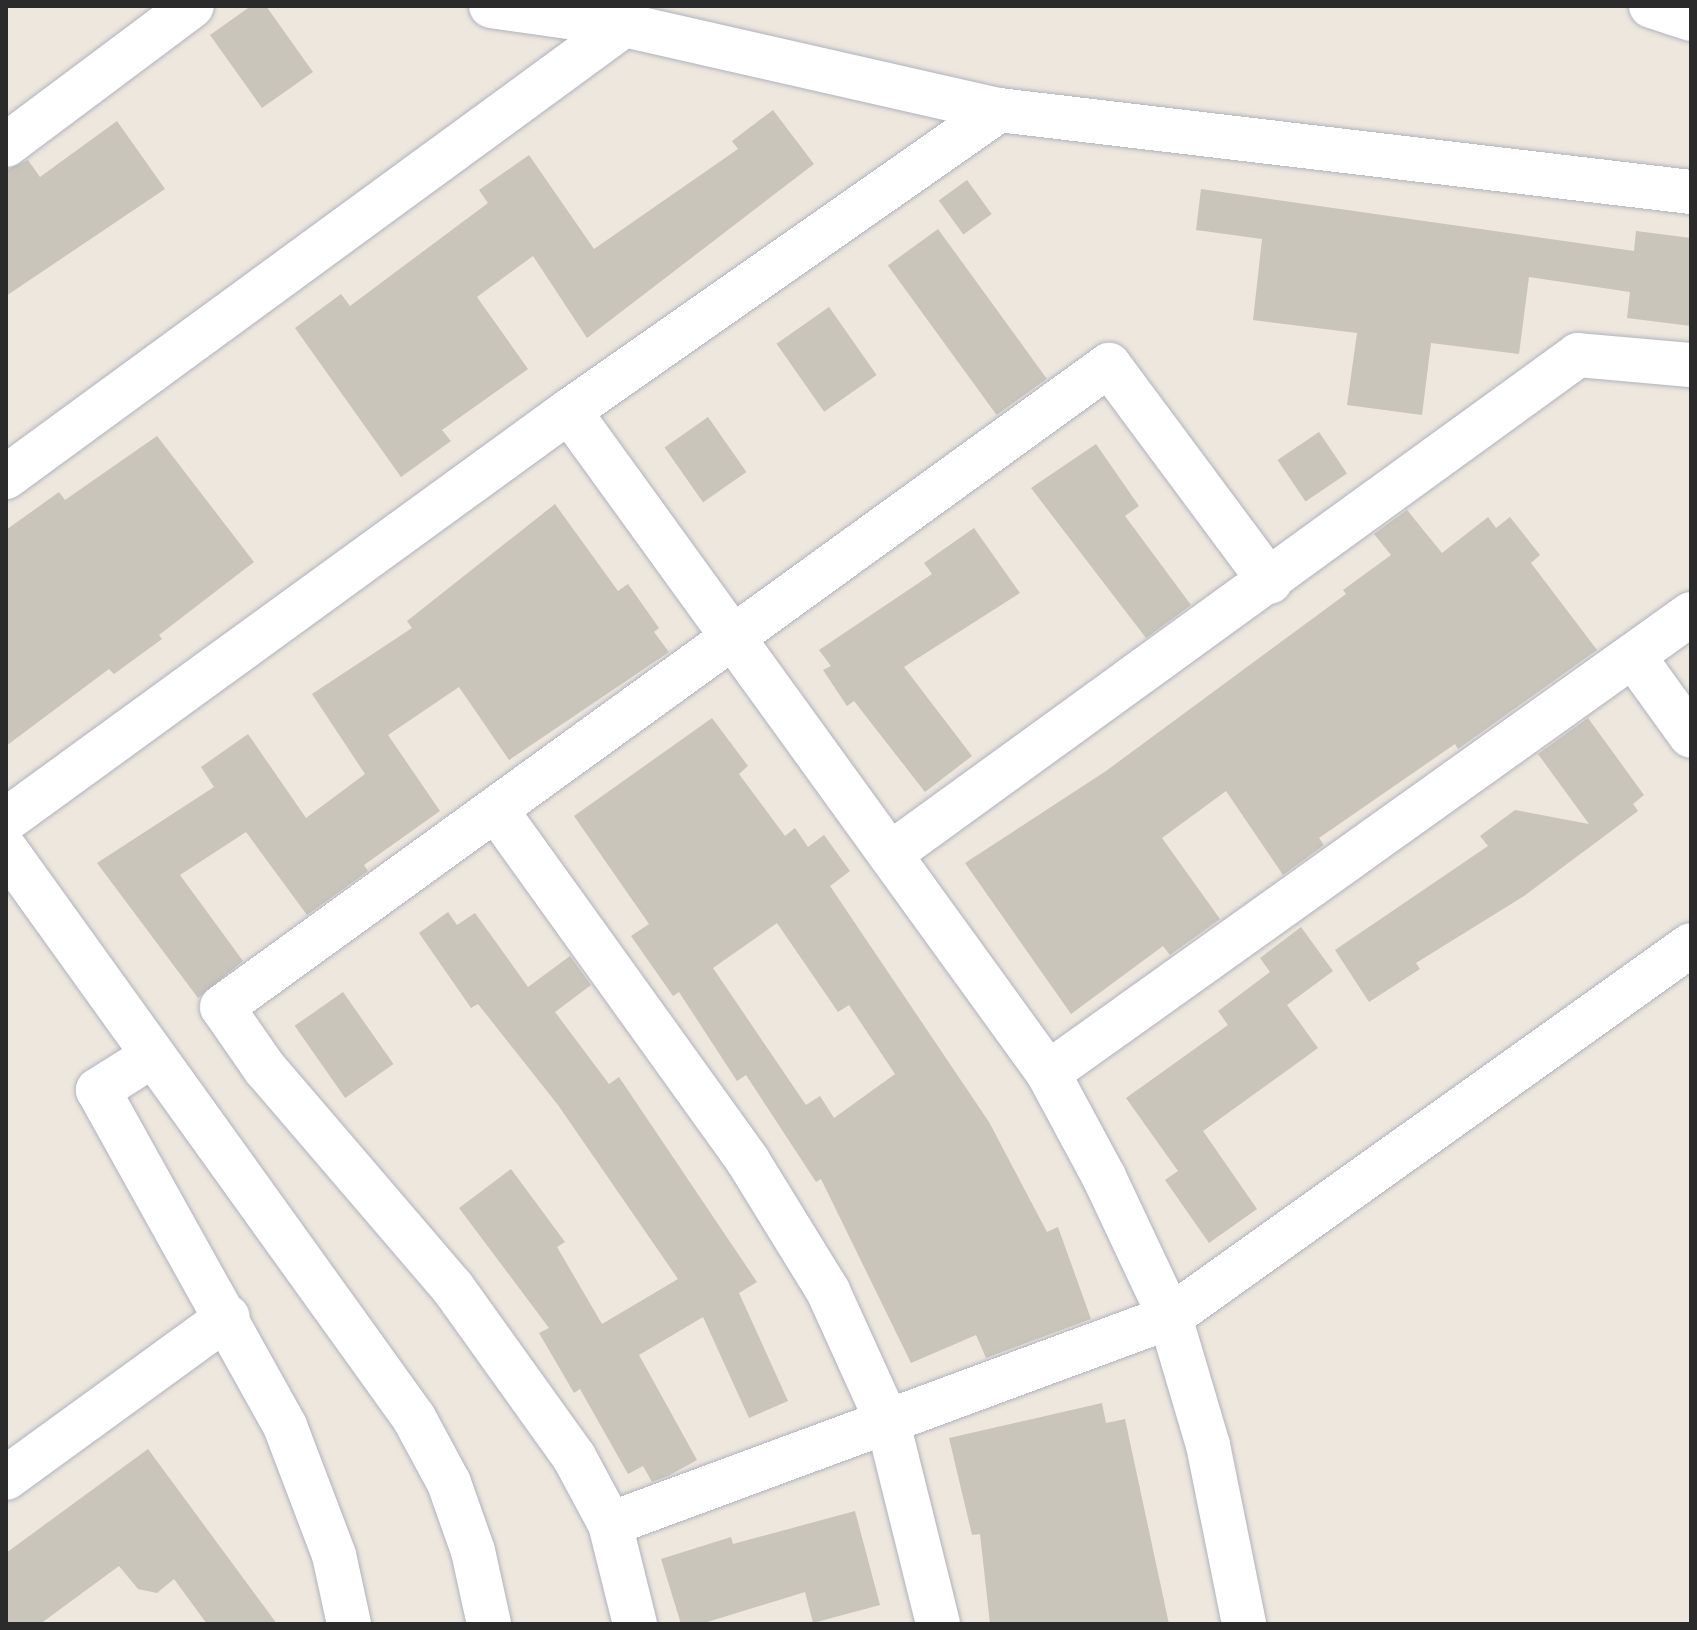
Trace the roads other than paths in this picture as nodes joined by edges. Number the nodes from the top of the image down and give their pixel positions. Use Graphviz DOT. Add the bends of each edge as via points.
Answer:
graph roads {
  1 [pos="192,6"];
  2 [pos="491,6"];
  3 [pos="1651,6"];
  4 [pos="1691,19"];
  5 [pos="624,25"];
  6 [pos="999,110"];
  7 [pos="6,145"];
  8 [pos="1691,192"];
  9 [pos="1691,365"];
  10 [pos="569,411"];
  11 [pos="6,477"];
  12 [pos="1270,582"];
  13 [pos="1691,614"];
  14 [pos="736,638"];
  15 [pos="1634,657"];
  16 [pos="1691,736"];
  17 [pos="496,810"];
  18 [pos="6,820"];
  19 [pos="6,850"];
  20 [pos="890,854"];
  21 [pos="1691,945"];
  22 [pos="152,1056"];
  23 [pos="1048,1073"];
  24 [pos="228,1317"];
  25 [pos="1170,1317"];
  26 [pos="888,1423"];
  27 [pos="6,1478"];
  28 [pos="610,1524"];
  29 [pos="349,1624"];
  30 [pos="489,1624"];
  31 [pos="635,1624"];
  32 [pos="938,1624"];
  33 [pos="1244,1624"];
  1 -- 7 [label="street"];
  2 -- 5 [label="street"];
  3 -- 4 [label="street"];
  5 -- 6 [label="street"];
  5 -- 11 [label="street"];
  6 -- 8 [label="street"];
  6 -- 10 [label="street"];
  9 -- 12 [label="street" via="1578,355"];
  10 -- 14 [label="street"];
  10 -- 18 [label="street"];
  12 -- 14 [label="street" via="1109,365"];
  12 -- 20 [label="street"];
  13 -- 15 [label="street"];
  14 -- 17 [label="street"];
  14 -- 20 [label="street"];
  15 -- 16 [label="street"];
  15 -- 23 [label="street"];
  17 -- 26 [label="street" via="748,1161 828,1291"];
  17 -- 28 [label="street" via="222,1007 265,1069 453,1288 574,1457"];
  19 -- 22 [label="street"];
  20 -- 23 [label="street"];
  21 -- 25 [label="street"];
  22 -- 24 [label="street" via="98,1090"];
  22 -- 30 [label="street" via="414,1418 449,1483 473,1551"];
  23 -- 25 [label="street"];
  24 -- 27 [label="street"];
  24 -- 29 [label="street" via="285,1426 313,1494"];
  25 -- 26 [label="street"];
  25 -- 33 [label="street" via="1208,1445"];
  26 -- 28 [label="street"];
  26 -- 32 [label="street"];
  28 -- 31 [label="street"];
}
